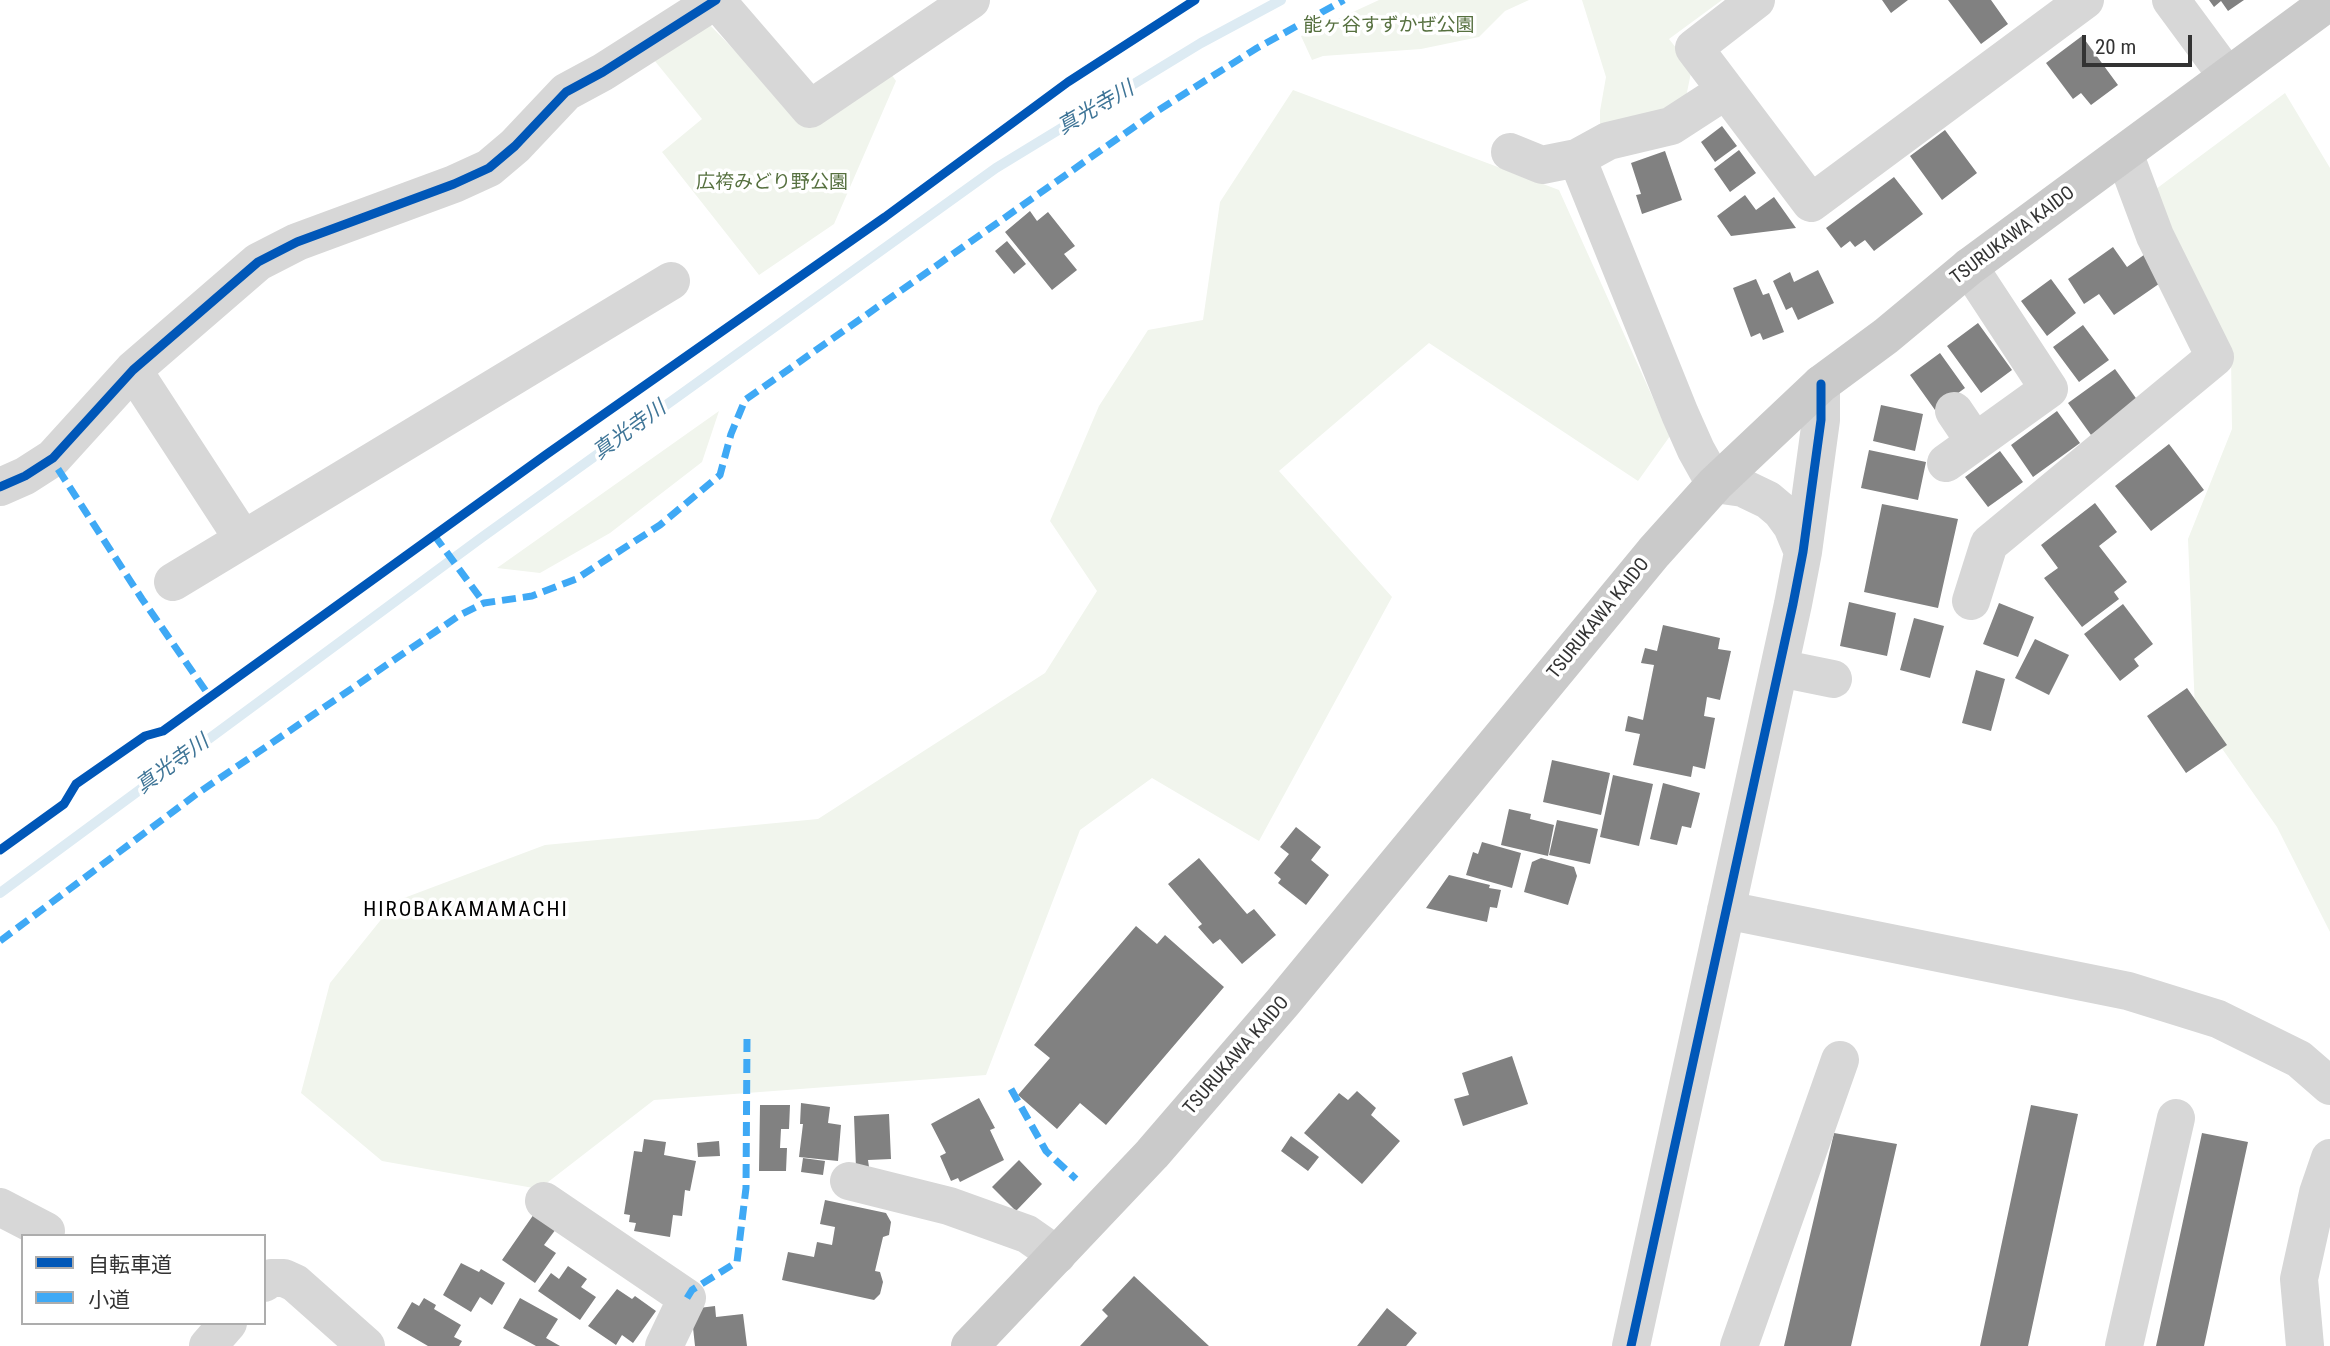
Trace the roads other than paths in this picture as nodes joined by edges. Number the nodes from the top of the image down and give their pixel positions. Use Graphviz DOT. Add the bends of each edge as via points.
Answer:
graph roads {
  1 [pos="716,0"];
  2 [pos="971,0"];
  3 [pos="1756,0"];
  4 [pos="2085,0"];
  5 [pos="2171,0"];
  6 [pos="2330,1"];
  7 [pos="2227,76"];
  8 [pos="1725,91"];
  9 [pos="1510,152"];
  10 [pos="2124,153"];
  11 [pos="1577,158"];
  12 [pos="1969,267"];
  13 [pos="671,281"];
  14 [pos="133,370"];
  15 [pos="1821,384"];
  16 [pos="1954,411"];
  17 [pos="1715,484"];
  18 [pos="0,486"];
  19 [pos="243,539"];
  20 [pos="1803,551"];
  21 [pos="173,582"];
  22 [pos="1971,601"];
  23 [pos="1779,668"];
  24 [pos="1833,679"];
  25 [pos="1726,910"];
  26 [pos="1840,1060"];
  27 [pos="2330,1086"];
  28 [pos="2176,1118"];
  29 [pos="2330,1158"];
  30 [pos="849,1181"];
  31 [pos="544,1201"];
  32 [pos="0,1207"];
  33 [pos="46,1230"];
  34 [pos="1057,1255"];
  35 [pos="266,1282"];
  36 [pos="226,1325"];
  37 [pos="208,1346"];
  38 [pos="366,1346"];
  39 [pos="664,1346"];
  40 [pos="970,1346"];
  41 [pos="1630,1346"];
  42 [pos="1739,1346"];
  43 [pos="2124,1346"];
  44 [pos="2305,1346"];
  1 -- 2 [label="street" via="810,108"];
  1 -- 14 [label="street" via="566,92 489,168 297,242 258,262"];
  3 -- 8 [label="street" via="1694,48"];
  4 -- 8 [label="street" via="1811,202"];
  5 -- 7 [label="street"];
  6 -- 7 [label="main road, TSURUKAWA KAIDO"];
  7 -- 10 [label="main road, TSURUKAWA KAIDO"];
  8 -- 11 [label="street" via="1671,126 1608,141"];
  9 -- 11 [label="street" via="1542,165"];
  10 -- 12 [label="main road, TSURUKAWA KAIDO"];
  10 -- 22 [label="street" via="2155,236 2216,357 1989,544"];
  11 -- 17 [label="street" via="1696,450"];
  12 -- 15 [label="main road, TSURUKAWA KAIDO"];
  12 -- 16 [label="street" via="2049,388 1961,453"];
  13 -- 19 [label="street"];
  14 -- 18 [label="street" via="53,458"];
  14 -- 19 [label="street"];
  15 -- 17 [label="main road, TSURUKAWA KAIDO"];
  15 -- 20 [label="street" via="1821,420"];
  17 -- 20 [label="street" via="1743,488 1768,500 1786,518"];
  17 -- 34 [label="main road, TSURUKAWA KAIDO" via="1283,1002 1152,1154"];
  19 -- 21 [label="street"];
  20 -- 23 [label="street"];
  23 -- 24 [label="street"];
  23 -- 25 [label="street"];
  25 -- 27 [label="street" via="2128,991 2218,1019 2299,1059"];
  25 -- 41 [label="street"];
  26 -- 42 [label="street"];
  28 -- 43 [label="street"];
  29 -- 44 [label="street" via="2299,1279"];
  30 -- 34 [label="street" via="950,1206 1027,1234"];
  31 -- 39 [label="street" via="687,1298"];
  32 -- 33 [label="street"];
  34 -- 40 [label="main road, TSURUKAWA KAIDO"];
  35 -- 38 [label="street" via="284,1278 295,1283"];
  36 -- 37 [label="street"];
}
